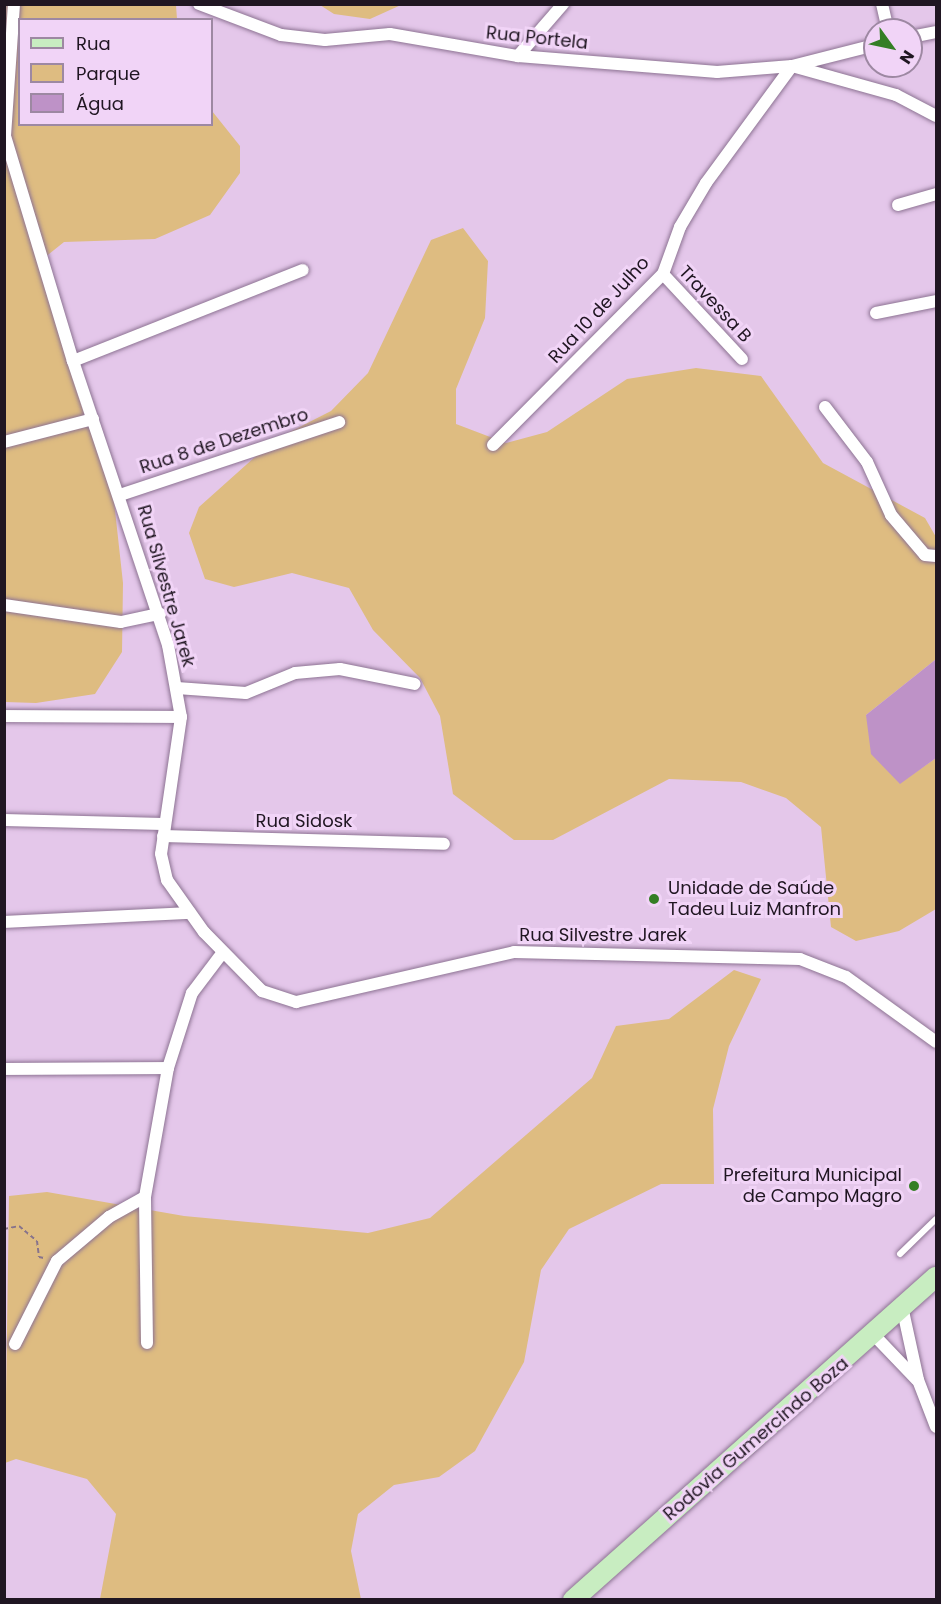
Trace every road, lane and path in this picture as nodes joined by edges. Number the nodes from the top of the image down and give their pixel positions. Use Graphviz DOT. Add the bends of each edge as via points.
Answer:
graph roads {
  1 [pos="199,4"];
  2 [pos="563,4"];
  3 [pos="11,12"];
  4 [pos="863,48"];
  5 [pos="518,56"];
  6 [pos="792,66"];
  7 [pos="936,116"];
  8 [pos="936,194"];
  9 [pos="897,205"];
  10 [pos="303,270"];
  11 [pos="663,274"];
  12 [pos="936,302"];
  13 [pos="876,313"];
  14 [pos="742,359"];
  15 [pos="73,361"];
  16 [pos="825,407"];
  17 [pos="93,419"];
  18 [pos="339,422"];
  19 [pos="4,442"];
  20 [pos="493,445"];
  21 [pos="120,495"];
  22 [pos="936,556"];
  23 [pos="4,605"];
  24 [pos="160,614"];
  25 [pos="415,684"];
  26 [pos="177,688"];
  27 [pos="4,716"];
  28 [pos="181,717"];
  29 [pos="4,820"];
  30 [pos="163,830"];
  31 [pos="444,844"];
  32 [pos="189,913"];
  33 [pos="4,922"];
  34 [pos="223,952"];
  35 [pos="936,1042"];
  36 [pos="168,1068"];
  37 [pos="4,1069"];
  38 [pos="145,1197"];
  39 [pos="936,1218"];
  40 [pos="4,1229"];
  41 [pos="900,1254"];
  42 [pos="57,1261"];
  43 [pos="936,1277"];
  44 [pos="903,1311"];
  45 [pos="874,1335"];
  46 [pos="147,1343"];
  47 [pos="15,1344"];
  48 [pos="918,1380"];
  49 [pos="936,1427"];
  50 [pos="573,1599"];
  1 -- 5 [label="street, Rua Portela" via="281,34 326,40 390,34"];
  2 -- 5 [label="street"];
  3 -- 15 [label="street, Rua Silvestre Jarek" via="5,135"];
  4 -- 6 [label="street, Rua Portela"];
  5 -- 6 [label="street, Rua Portela" via="717,72"];
  6 -- 7 [label="street" via="896,95"];
  6 -- 11 [label="street, Rua 10 de Julho" via="706,183 680,227"];
  8 -- 9 [label="street"];
  10 -- 15 [label="street"];
  11 -- 14 [label="street, Travessa B"];
  11 -- 20 [label="street, Rua 10 de Julho"];
  12 -- 13 [label="street"];
  15 -- 17 [label="street, Rua Silvestre Jarek"];
  16 -- 22 [label="street" via="867,462 891,515 925,555"];
  17 -- 19 [label="street"];
  17 -- 21 [label="street, Rua Silvestre Jarek"];
  18 -- 21 [label="street, Rua 8 de Dezembro"];
  21 -- 24 [label="street, Rua Silvestre Jarek"];
  23 -- 24 [label="street" via="121,622"];
  24 -- 26 [label="street, Rua Silvestre Jarek"];
  25 -- 26 [label="street" via="340,669 295,673 246,693"];
  26 -- 28 [label="street, Rua Silvestre Jarek"];
  27 -- 28 [label="street"];
  28 -- 30 [label="street, Rua Silvestre Jarek"];
  29 -- 30 [label="street, Rua Sidosk"];
  30 -- 31 [label="street, Rua Sidosk"];
  30 -- 32 [label="street, Rua Silvestre Jarek" via="167,880"];
  32 -- 33 [label="street"];
  32 -- 34 [label="street, Rua Silvestre Jarek"];
  34 -- 35 [label="street, Rua Silvestre Jarek" via="262,991 296,1002 514,952 800,959 846,977"];
  34 -- 36 [label="street" via="192,993"];
  36 -- 37 [label="street"];
  36 -- 38 [label="street"];
  38 -- 42 [label="street" via="109,1217"];
  38 -- 46 [label="street"];
  39 -- 41 [label="lane"];
  40 -- 42 [label="path" via="20,1226 37,1241 39,1257"];
  42 -- 47 [label="street"];
  43 -- 44 [label="main road, Rodovia Gumercindo Boza"];
  44 -- 45 [label="main road, Rodovia Gumercindo Boza"];
  44 -- 48 [label="street"];
  45 -- 48 [label="street"];
  45 -- 50 [label="main road, Rodovia Gumercindo Boza"];
  48 -- 49 [label="street"];
}
